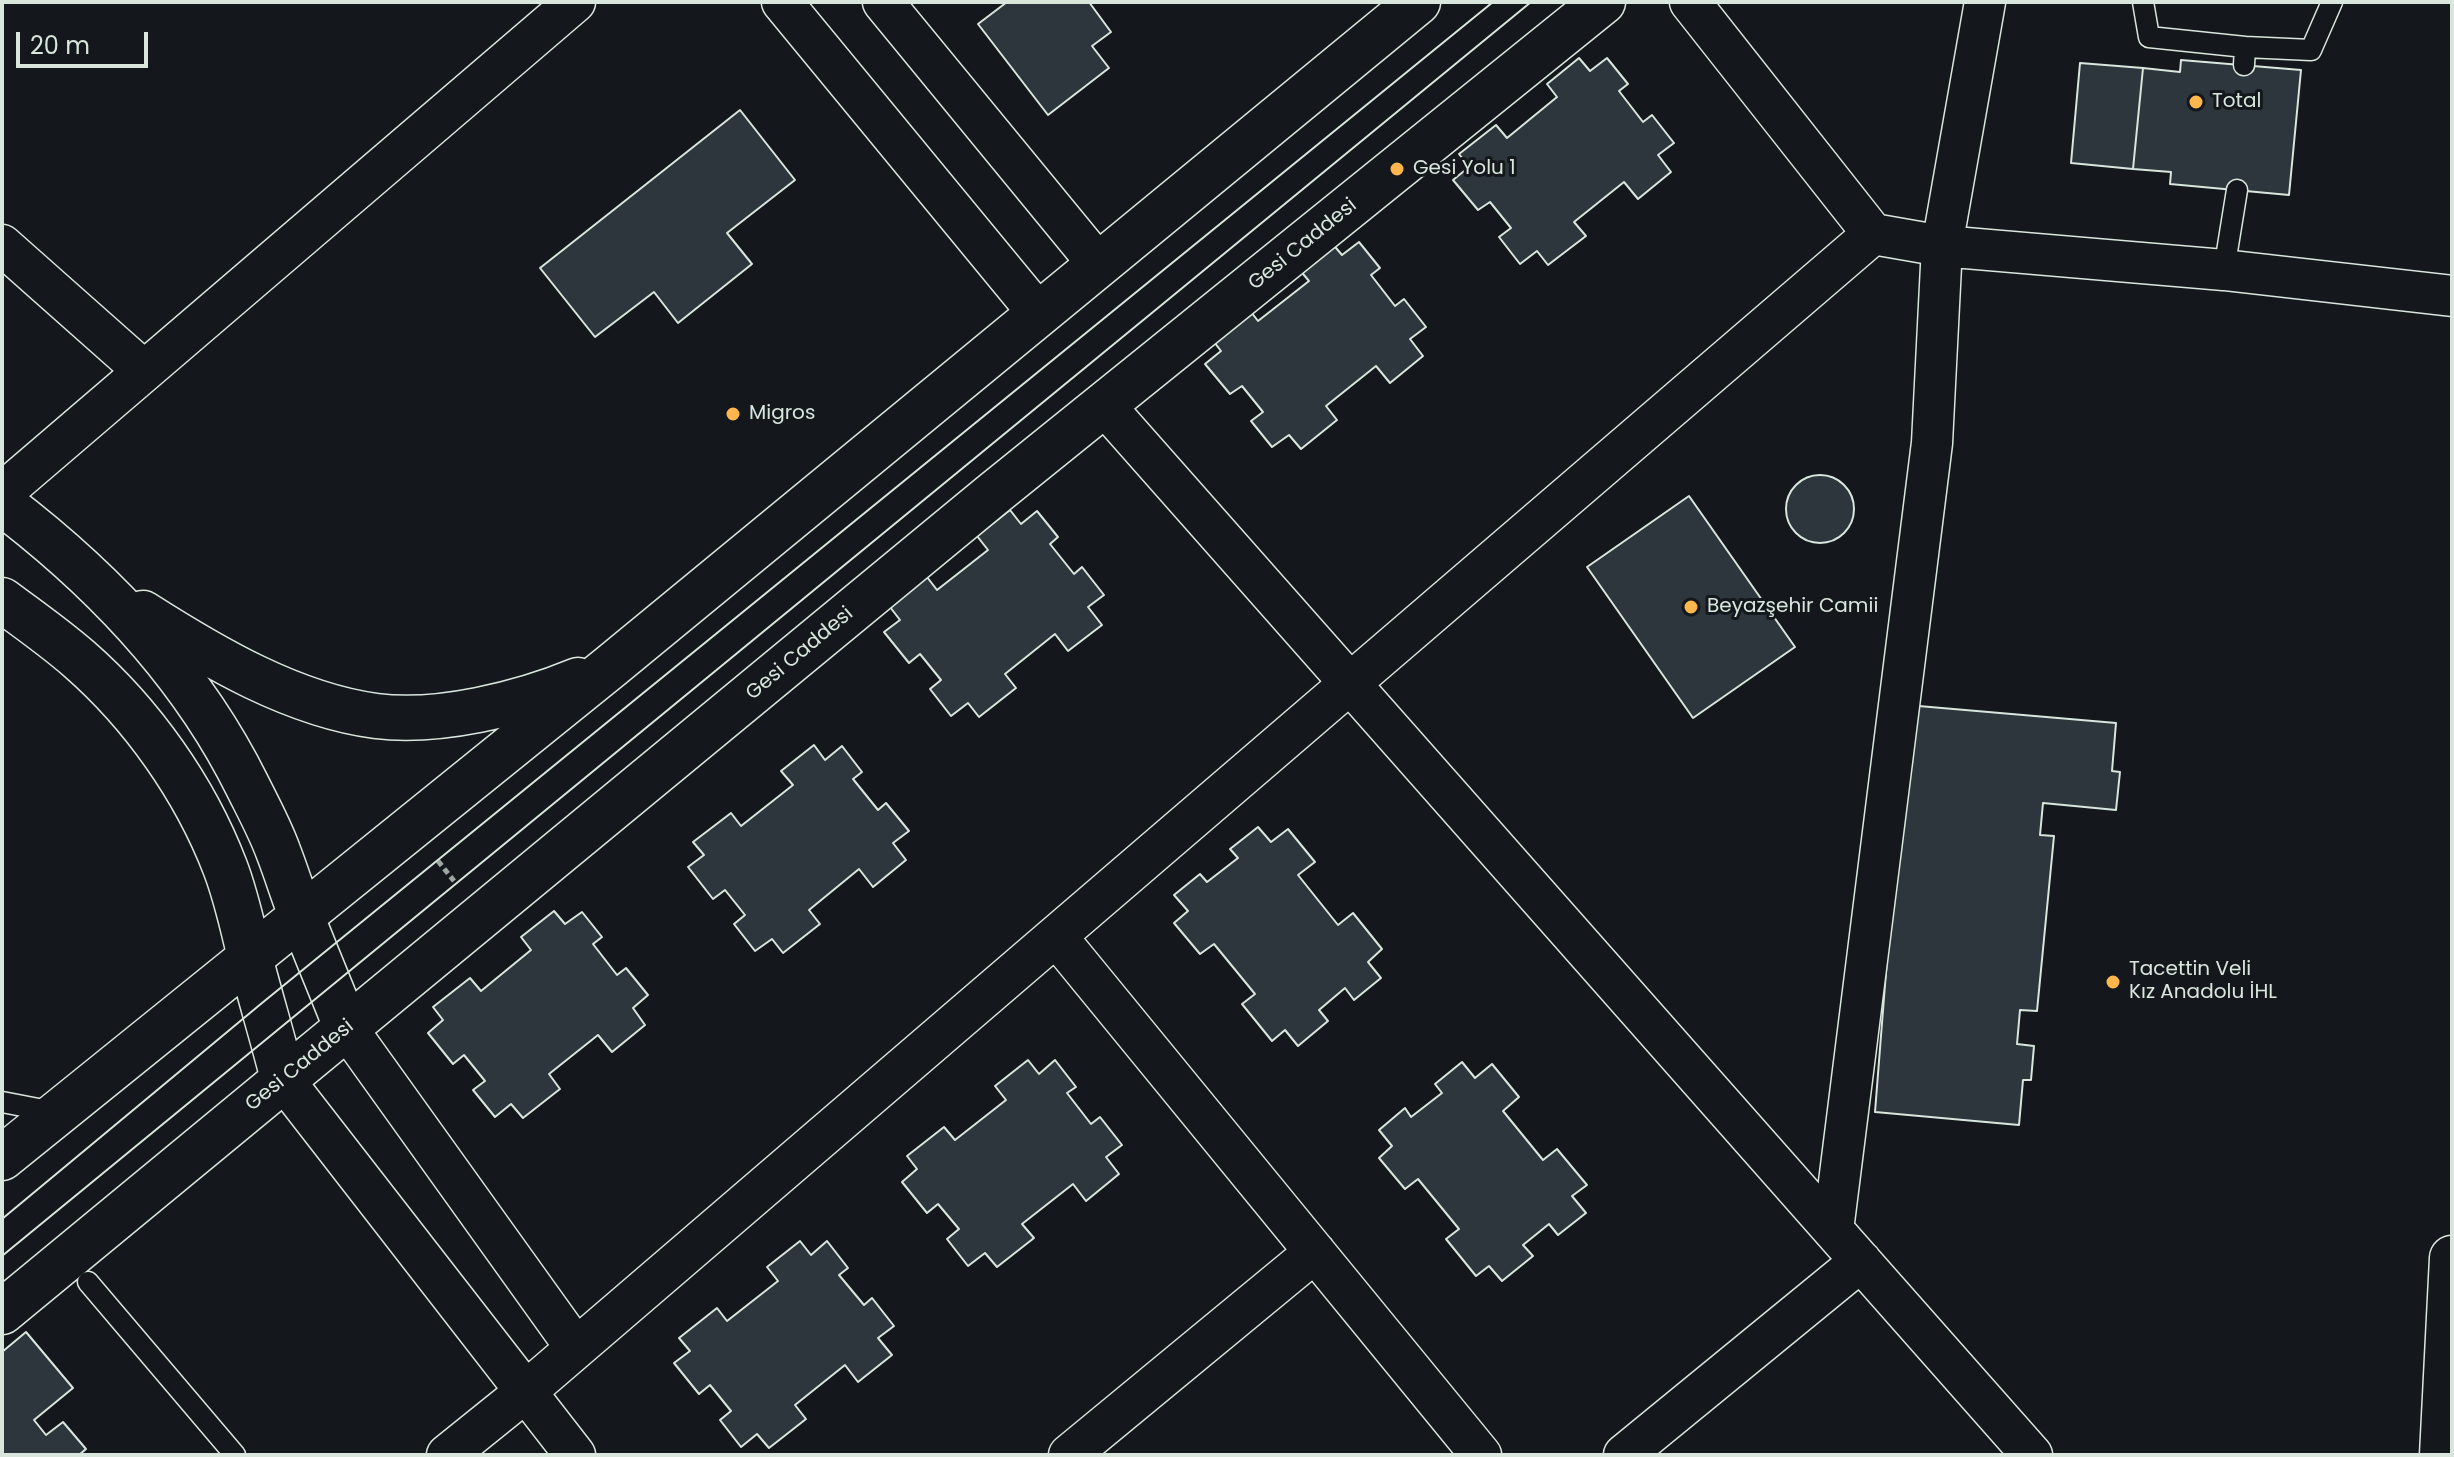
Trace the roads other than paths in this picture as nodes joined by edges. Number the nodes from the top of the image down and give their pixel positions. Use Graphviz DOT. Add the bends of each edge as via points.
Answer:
graph roads {
  1 [pos="575,2"];
  2 [pos="782,2"];
  3 [pos="883,2"];
  4 [pos="1418,2"];
  5 [pos="1603,2"];
  6 [pos="1690,2"];
  7 [pos="1985,2"];
  8 [pos="2143,2"];
  9 [pos="2332,2"];
  10 [pos="2237,190"];
  11 [pos="1873,234"];
  12 [pos="2,245"];
  13 [pos="1942,246"];
  14 [pos="1099,265"];
  15 [pos="2224,270"];
  16 [pos="2452,296"];
  17 [pos="1039,314"];
  18 [pos="144,371"];
  19 [pos="1104,405"];
  20 [pos="2,493"];
  21 [pos="2,503"];
  22 [pos="80,566"];
  23 [pos="2,600"];
  24 [pos="610,667"];
  25 [pos="1350,683"];
  26 [pos="301,917"];
  27 [pos="1056,936"];
  28 [pos="250,958"];
  29 [pos="346,1027"];
  30 [pos="283,1079"];
  31 [pos="2,1102"];
  32 [pos="58,1112"];
  33 [pos="2,1158"];
  34 [pos="1833,1230"];
  35 [pos="1315,1252"];
  36 [pos="2452,1258"];
  37 [pos="1861,1261"];
  38 [pos="88,1282"];
  39 [pos="2,1312"];
  40 [pos="576,1348"];
  41 [pos="524,1393"];
  42 [pos="235,1455"];
  43 [pos="447,1455"];
  44 [pos="575,1455"];
  45 [pos="1069,1455"];
  46 [pos="1481,1455"];
  47 [pos="1624,1455"];
  48 [pos="2032,1455"];
  49 [pos="2442,1455"];
  1 -- 18 [label="street"];
  2 -- 17 [label="street"];
  3 -- 14 [label="street"];
  4 -- 14 [label="main road"];
  5 -- 19 [label="main road, Gesi Caddesi"];
  6 -- 11 [label="street"];
  7 -- 13 [label="street"];
  8 -- 9 [label="lane" via="2149,37 2244,56 2311,50"];
  10 -- 15 [label="lane"];
  11 -- 13 [label="street"];
  11 -- 25 [label="street"];
  12 -- 18 [label="street"];
  13 -- 15 [label="street"];
  13 -- 34 [label="street" via="1932,443"];
  14 -- 17 [label="main road"];
  15 -- 16 [label="street"];
  17 -- 24 [label="main road"];
  18 -- 20 [label="street"];
  19 -- 25 [label="street"];
  19 -- 29 [label="main road, Gesi Caddesi"];
  21 -- 22 [label="main road"];
  22 -- 24 [label="main road" via="134,608 252,675 375,716 410,718 481,709"];
  22 -- 26 [label="main road" via="171,665 209,719 277,848"];
  23 -- 28 [label="main road" via="81,660 147,731 179,776 225,867"];
  24 -- 26 [label="main road"];
  25 -- 27 [label="street"];
  25 -- 34 [label="street"];
  26 -- 28 [label="main road"];
  26 -- 29 [label="main road"];
  27 -- 35 [label="street"];
  27 -- 40 [label="street"];
  28 -- 30 [label="main road"];
  28 -- 32 [label="main road"];
  29 -- 30 [label="main road, Gesi Caddesi"];
  29 -- 40 [label="street"];
  30 -- 39 [label="main road, Gesi Caddesi"];
  30 -- 41 [label="street"];
  31 -- 32 [label="lane"];
  32 -- 33 [label="main road"];
  34 -- 37 [label="street"];
  35 -- 45 [label="street"];
  35 -- 46 [label="street"];
  36 -- 49 [label="main road"];
  37 -- 47 [label="street"];
  37 -- 48 [label="street"];
  38 -- 42 [label="lane"];
  40 -- 41 [label="street"];
  41 -- 43 [label="street"];
  41 -- 44 [label="street"];
}
